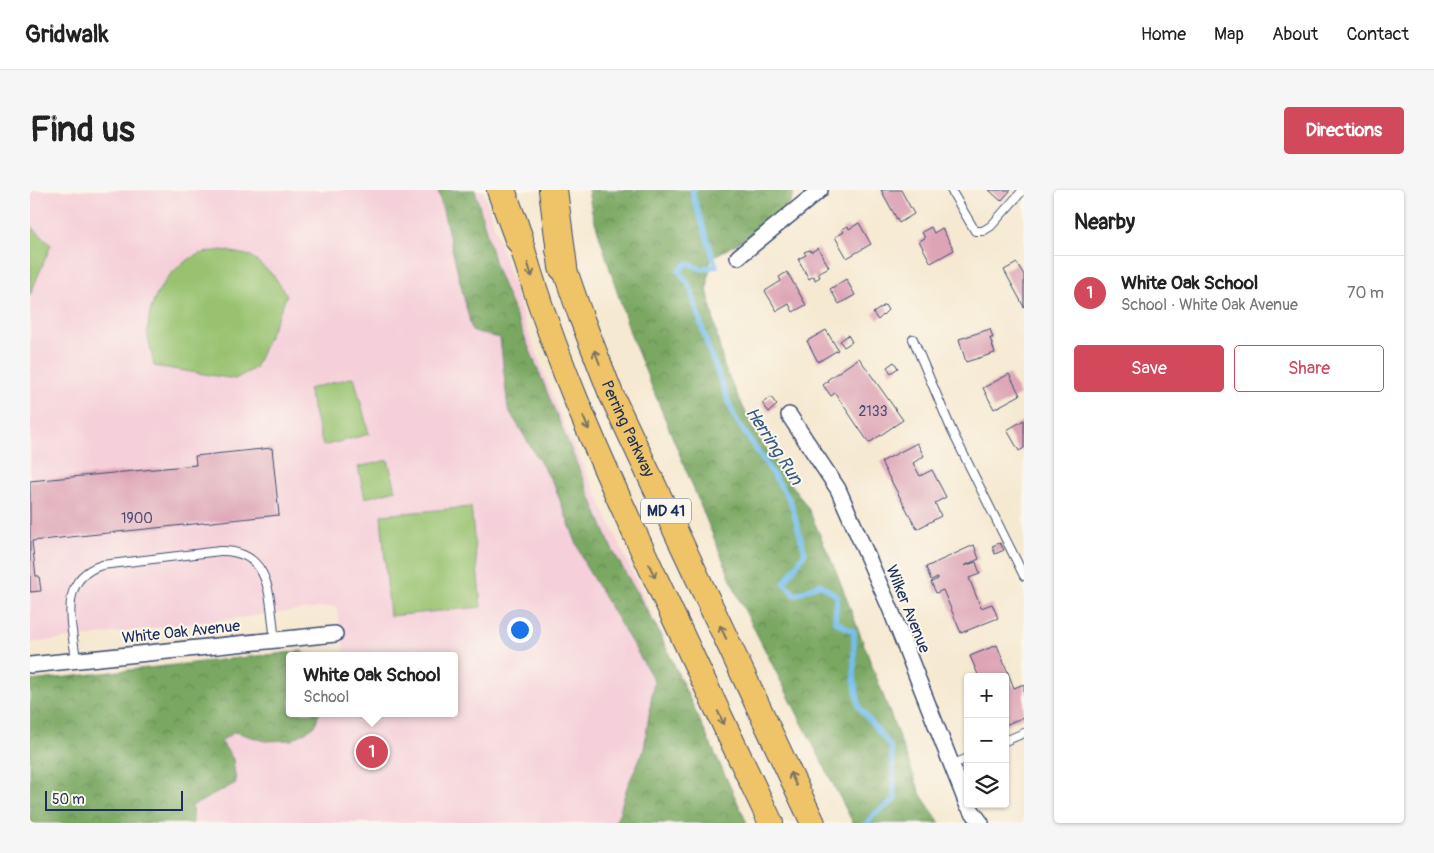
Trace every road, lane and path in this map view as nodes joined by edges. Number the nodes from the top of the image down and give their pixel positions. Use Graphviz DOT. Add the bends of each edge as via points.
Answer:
graph roads {
  1 [pos="501,190"];
  2 [pos="506,190"];
  3 [pos="540,190"];
  4 [pos="553,190"];
  5 [pos="820,190"];
  6 [pos="950,190"];
  7 [pos="1023,190"];
  8 [pos="519,239"];
  9 [pos="738,258"];
  10 [pos="563,266"];
  11 [pos="913,339"];
  12 [pos="789,415"];
  13 [pos="1024,576"];
  14 [pos="335,634"];
  15 [pos="275,640"];
  16 [pos="76,660"];
  17 [pos="30,665"];
  18 [pos="1024,733"];
  19 [pos="1009,739"];
  20 [pos="964,760"];
  21 [pos="951,765"];
  22 [pos="771,823"];
  23 [pos="814,823"];
  24 [pos="981,823"];
  1 -- 8 [label="highway"];
  2 -- 8 [label="main road, MD 41"];
  3 -- 10 [label="main road, Perring Parkway / MD 41"];
  4 -- 10 [label="highway"];
  5 -- 9 [label="street"];
  6 -- 7 [label="lane" via="975,231 991,226"];
  8 -- 22 [label="main road, MD 41, one-way" via="580,409 617,495"];
  23 -- 10 [label="main road, Perring Parkway / MD 41, one-way" via="611,394"];
  11 -- 13 [label="lane" via="952,431"];
  12 -- 21 [label="street, Wilker Avenue" via="838,489 890,608"];
  14 -- 15 [label="street, White Oak Avenue"];
  15 -- 16 [label="street, White Oak Avenue"];
  15 -- 16 [label="lane" via="265,577 257,564 245,555 234,550 220,550 89,569 72,590 70,604"];
  16 -- 17 [label="street, White Oak Avenue"];
  18 -- 19 [label="lane"];
  20 -- 21 [label="lane"];
  21 -- 24 [label="street, Wilker Avenue" via="967,804"];
}
